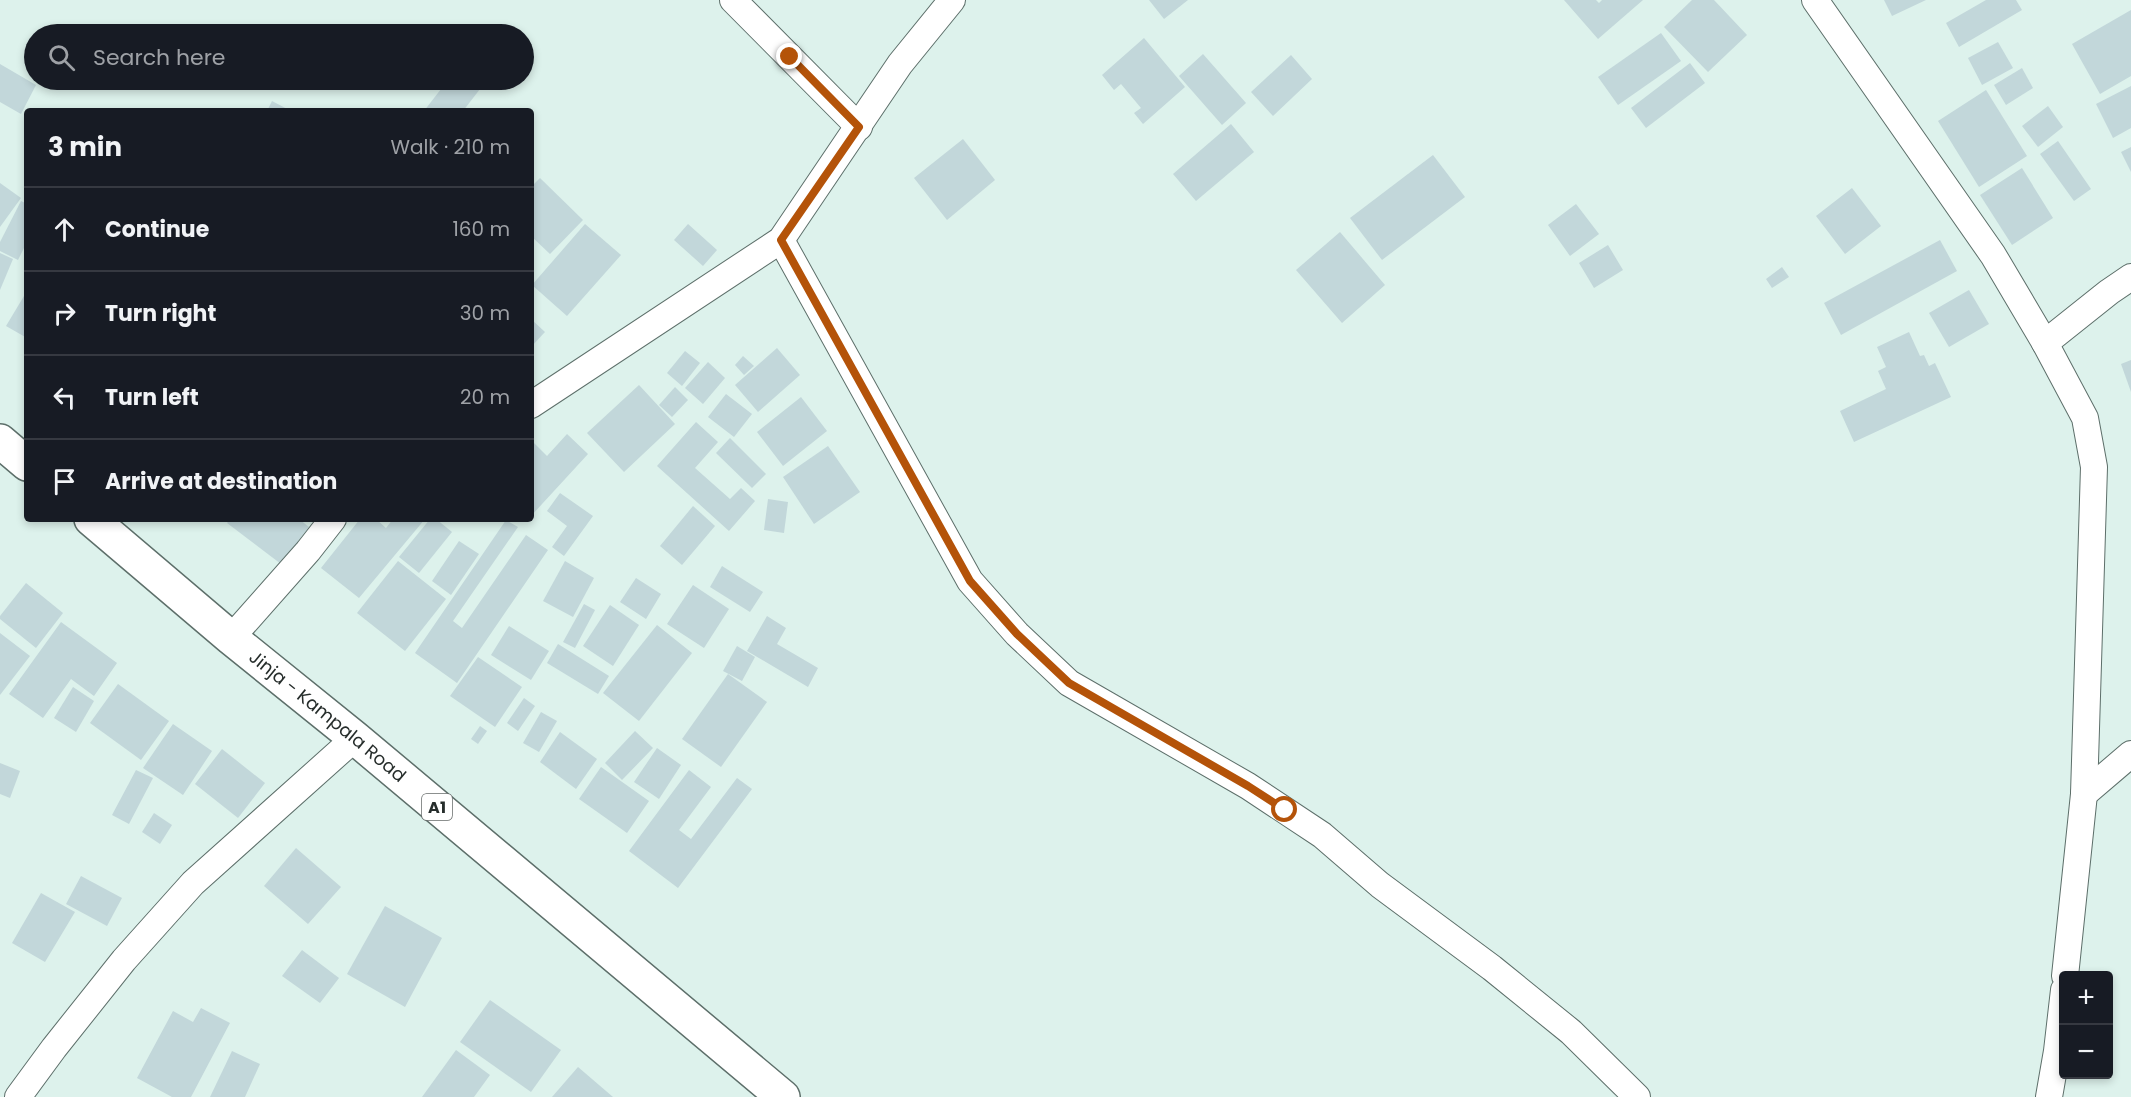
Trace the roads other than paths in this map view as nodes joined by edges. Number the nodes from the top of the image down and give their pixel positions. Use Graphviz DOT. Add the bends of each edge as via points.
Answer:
graph roads {
  1 [pos="733,0"];
  2 [pos="952,0"];
  3 [pos="1815,0"];
  4 [pos="859,127"];
  5 [pos="781,240"];
  6 [pos="2131,277"];
  7 [pos="2045,344"];
  8 [pos="534,403"];
  9 [pos="0,441"];
  10 [pos="24,461"];
  11 [pos="95,522"];
  12 [pos="331,522"];
  13 [pos="231,638"];
  14 [pos="355,738"];
  15 [pos="2131,754"];
  16 [pos="2084,794"];
  17 [pos="2065,971"];
  18 [pos="2060,1025"];
  19 [pos="18,1097"];
  20 [pos="783,1097"];
  21 [pos="1637,1097"];
  22 [pos="2049,1097"];
  1 -- 4 [label="street"];
  2 -- 4 [label="street" via="900,64"];
  3 -- 7 [label="street" via="1993,255"];
  4 -- 5 [label="street"];
  5 -- 8 [label="street"];
  5 -- 21 [label="street" via="970,581 1017,634 1069,683 1248,786 1322,835 1380,885 1571,1032"];
  6 -- 7 [label="street"];
  7 -- 16 [label="street" via="2085,418 2094,467"];
  9 -- 10 [label="highway"];
  11 -- 13 [label="highway, Jinja - Kampala Road / A1"];
  12 -- 13 [label="street"];
  13 -- 14 [label="highway, Jinja - Kampala Road / A1"];
  14 -- 19 [label="street" via="193,884 124,960"];
  14 -- 20 [label="highway, Jinja - Kampala Road / A1"];
  15 -- 16 [label="street"];
  16 -- 17 [label="street"];
  18 -- 22 [label="street"];
}
